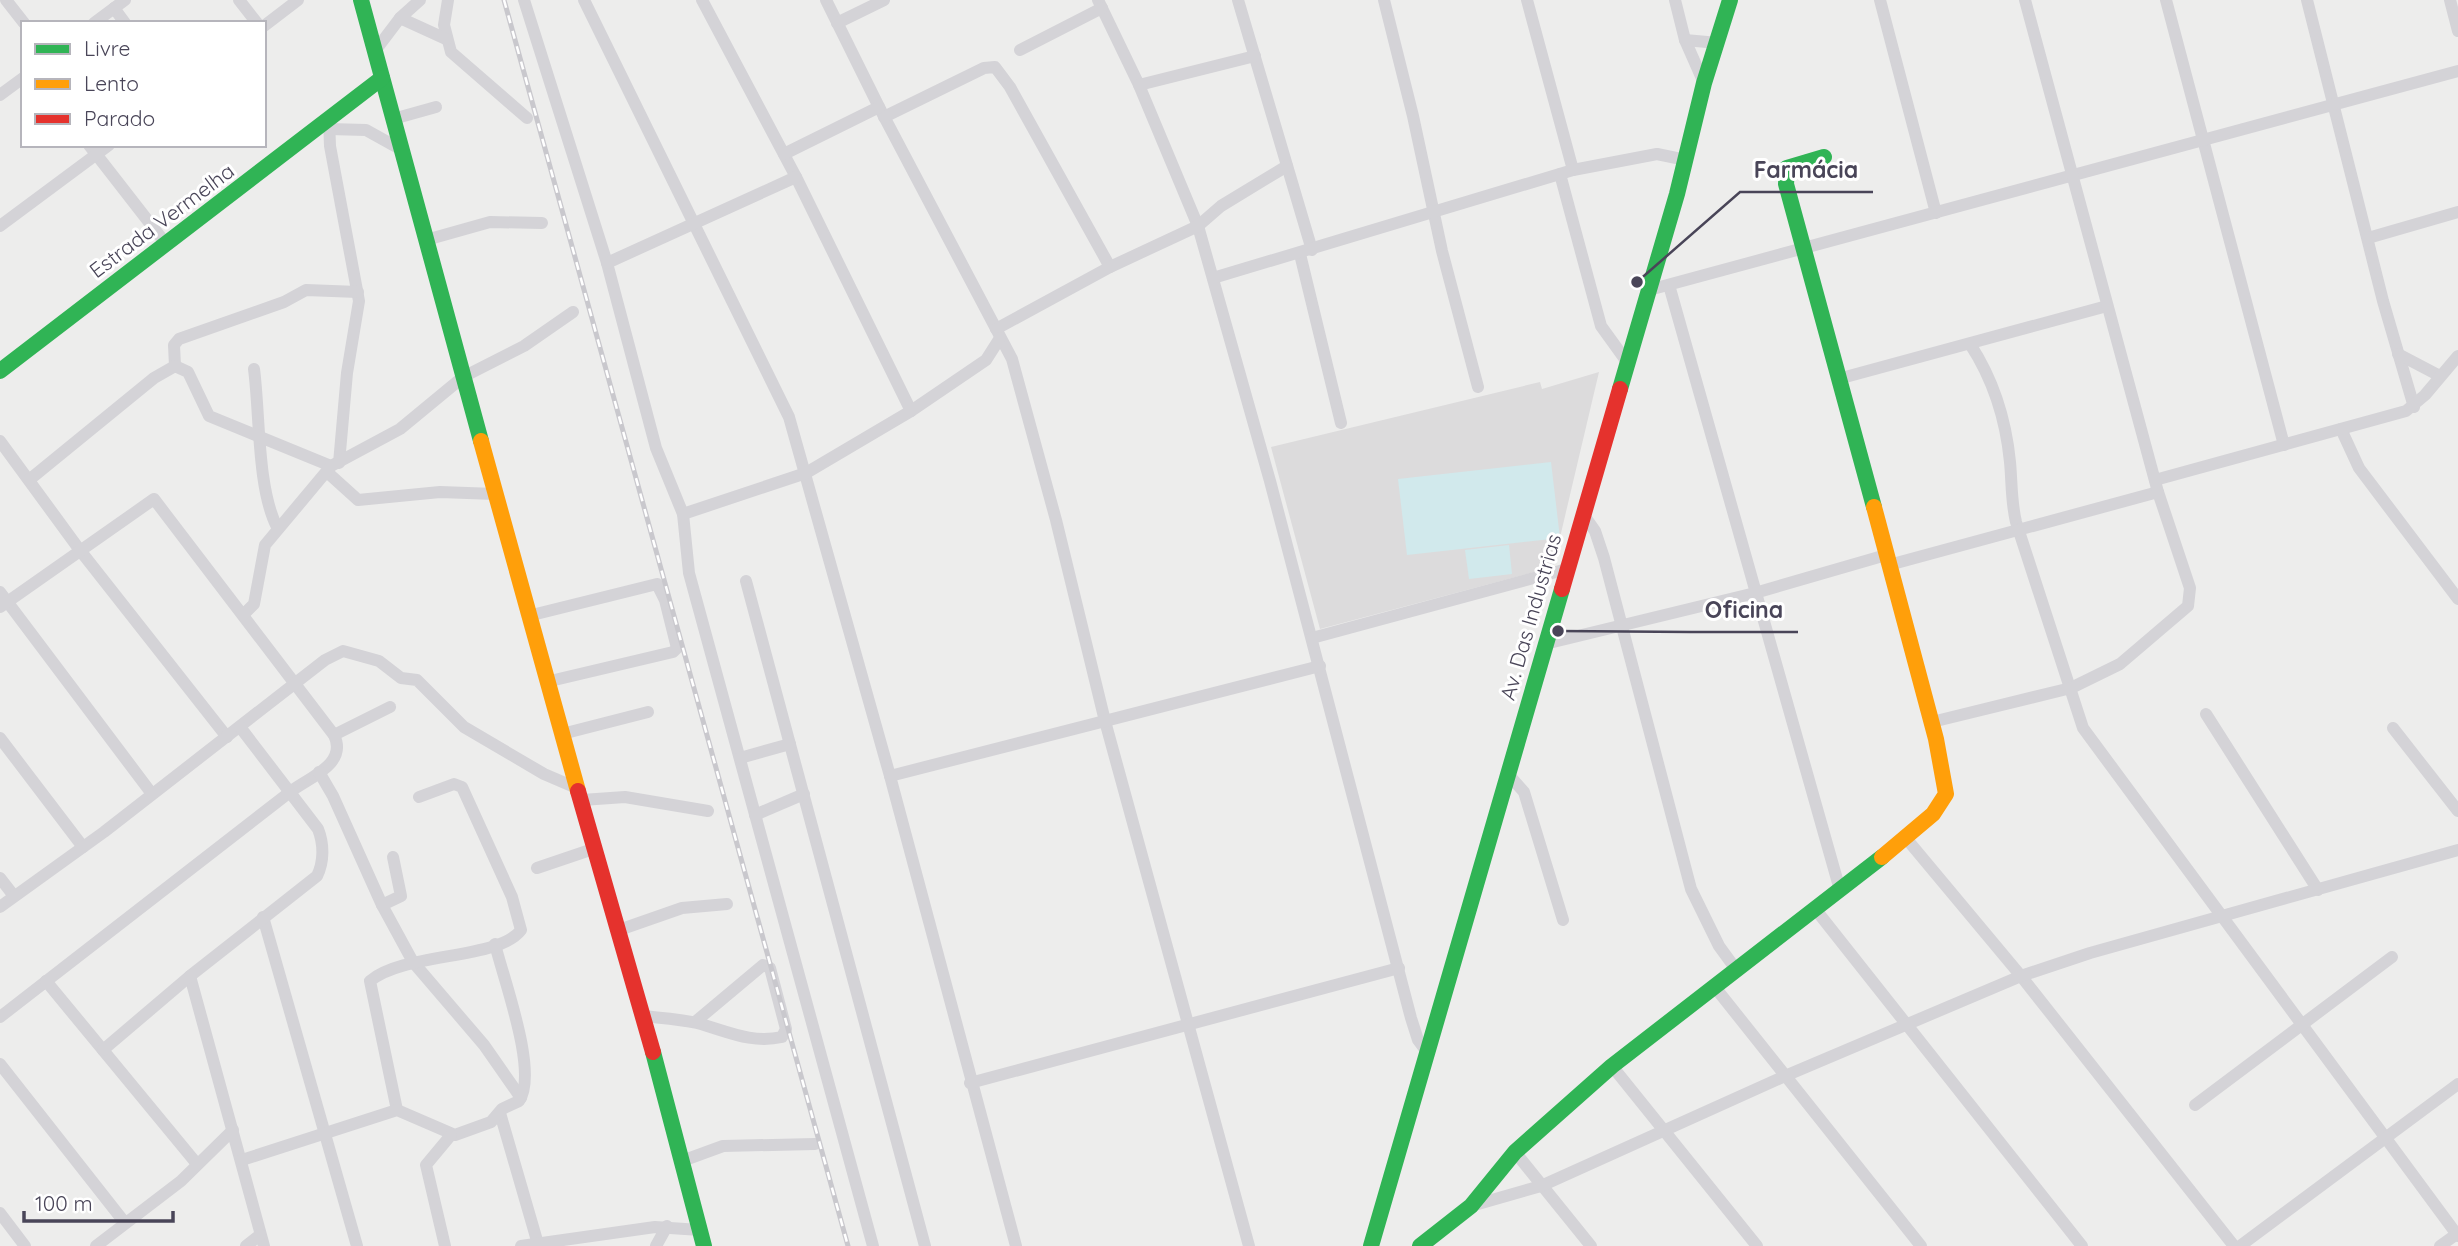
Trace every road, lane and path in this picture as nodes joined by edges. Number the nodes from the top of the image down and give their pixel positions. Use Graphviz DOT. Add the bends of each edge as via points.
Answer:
graph roads {
  1 [pos="6,0"];
  2 [pos="125,0"];
  3 [pos="239,0"];
  4 [pos="298,0"];
  5 [pos="361,0"];
  6 [pos="420,0"];
  7 [pos="448,0"];
  8 [pos="524,0"];
  9 [pos="584,0"];
  10 [pos="702,0"];
  11 [pos="826,0"];
  12 [pos="884,0"];
  13 [pos="1238,0"];
  14 [pos="1384,0"];
  15 [pos="1527,0"];
  16 [pos="1675,0"];
  17 [pos="1730,0"];
  18 [pos="1880,0"];
  19 [pos="2025,0"];
  20 [pos="2166,0"];
  21 [pos="2307,0"];
  22 [pos="2450,0"];
  23 [pos="1100,4"];
  24 [pos="114,8"];
  25 [pos="400,18"];
  26 [pos="22,21"];
  27 [pos="97,21"];
  28 [pos="124,21"];
  29 [pos="255,21"];
  30 [pos="837,23"];
  31 [pos="266,24"];
  32 [pos="2458,31"];
  33 [pos="446,39"];
  34 [pos="1685,40"];
  35 [pos="1718,43"];
  36 [pos="1020,50"];
  37 [pos="375,51"];
  38 [pos="1255,56"];
  39 [pos="2458,71"];
  40 [pos="382,78"];
  41 [pos="21,79"];
  42 [pos="1704,83"];
  43 [pos="1139,85"];
  44 [pos="0,95"];
  45 [pos="2335,105"];
  46 [pos="436,107"];
  47 [pos="881,112"];
  48 [pos="527,118"];
  49 [pos="393,119"];
  50 [pos="329,124"];
  51 [pos="2204,141"];
  52 [pos="93,150"];
  53 [pos="402,150"];
  54 [pos="784,154"];
  55 [pos="1824,157"];
  56 [pos="1686,160"];
  57 [pos="1287,166"];
  58 [pos="1567,172"];
  59 [pos="796,177"];
  60 [pos="2071,177"];
  61 [pos="1435,210"];
  62 [pos="2458,212"];
  63 [pos="1936,213"];
  64 [pos="542,223"];
  65 [pos="694,223"];
  66 [pos="0,226"];
  67 [pos="1198,226"];
  68 [pos="2368,238"];
  69 [pos="426,240"];
  70 [pos="166,244"];
  71 [pos="1806,248"];
  72 [pos="1306,252"];
  73 [pos="607,263"];
  74 [pos="1110,267"];
  75 [pos="1213,278"];
  76 [pos="1669,285"];
  77 [pos="1649,290"];
  78 [pos="358,292"];
  79 [pos="2107,306"];
  80 [pos="573,312"];
  81 [pos="998,333"];
  82 [pos="1984,340"];
  83 [pos="1970,344"];
  84 [pos="2398,354"];
  85 [pos="2458,356"];
  86 [pos="1012,359"];
  87 [pos="986,360"];
  88 [pos="1627,362"];
  89 [pos="1984,365"];
  90 [pos="175,366"];
  91 [pos="254,369"];
  92 [pos="0,371"];
  93 [pos="2440,376"];
  94 [pos="463,377"];
  95 [pos="1838,379"];
  96 [pos="1478,387"];
  97 [pos="2414,407"];
  98 [pos="911,411"];
  99 [pos="1341,423"];
  100 [pos="2341,429"];
  101 [pos="261,437"];
  102 [pos="0,441"];
  103 [pos="2284,445"];
  104 [pos="333,467"];
  105 [pos="806,472"];
  106 [pos="29,480"];
  107 [pos="2157,486"];
  108 [pos="495,494"];
  109 [pos="684,514"];
  110 [pos="1583,514"];
  111 [pos="277,527"];
  112 [pos="2021,531"];
  113 [pos="79,550"];
  114 [pos="1887,560"];
  115 [pos="1567,569"];
  116 [pos="746,581"];
  117 [pos="1755,593"];
  118 [pos="2458,599"];
  119 [pos="2,600"];
  120 [pos="243,615"];
  121 [pos="528,616"];
  122 [pos="1623,626"];
  123 [pos="1312,638"];
  124 [pos="1545,644"];
  125 [pos="1320,666"];
  126 [pos="546,682"];
  127 [pos="295,685"];
  128 [pos="2071,688"];
  129 [pos="390,707"];
  130 [pos="648,712"];
  131 [pos="2206,714"];
  132 [pos="1105,721"];
  133 [pos="1932,722"];
  134 [pos="240,727"];
  135 [pos="2393,728"];
  136 [pos="562,734"];
  137 [pos="334,735"];
  138 [pos="227,737"];
  139 [pos="0,738"];
  140 [pos="790,744"];
  141 [pos="740,758"];
  142 [pos="319,772"];
  143 [pos="1508,775"];
  144 [pos="890,776"];
  145 [pos="290,792"];
  146 [pos="152,794"];
  147 [pos="580,794"];
  148 [pos="804,794"];
  149 [pos="419,797"];
  150 [pos="708,811"];
  151 [pos="2458,811"];
  152 [pos="755,815"];
  153 [pos="1905,836"];
  154 [pos="83,847"];
  155 [pos="596,848"];
  156 [pos="2458,850"];
  157 [pos="393,857"];
  158 [pos="537,868"];
  159 [pos="0,878"];
  160 [pos="1840,890"];
  161 [pos="2318,890"];
  162 [pos="14,896"];
  163 [pos="727,904"];
  164 [pos="382,905"];
  165 [pos="0,907"];
  166 [pos="1816,910"];
  167 [pos="2224,916"];
  168 [pos="263,917"];
  169 [pos="1563,920"];
  170 [pos="619,930"];
  171 [pos="495,944"];
  172 [pos="2392,957"];
  173 [pos="412,962"];
  174 [pos="1399,968"];
  175 [pos="1735,968"];
  176 [pos="190,976"];
  177 [pos="2021,976"];
  178 [pos="46,981"];
  179 [pos="1714,986"];
  180 [pos="643,1016"];
  181 [pos="0,1017"];
  182 [pos="695,1022"];
  183 [pos="1190,1024"];
  184 [pos="1907,1024"];
  185 [pos="2302,1025"];
  186 [pos="103,1050"];
  187 [pos="1427,1052"];
  188 [pos="0,1064"];
  189 [pos="1612,1066"];
  190 [pos="1785,1076"];
  191 [pos="970,1083"];
  192 [pos="2458,1084"];
  193 [pos="522,1098"];
  194 [pos="2195,1105"];
  195 [pos="397,1110"];
  196 [pos="500,1113"];
  197 [pos="233,1130"];
  198 [pos="325,1132"];
  199 [pos="1666,1132"];
  200 [pos="451,1135"];
  201 [pos="2385,1138"];
  202 [pos="815,1144"];
  203 [pos="1515,1153"];
  204 [pos="242,1160"];
  205 [pos="682,1161"];
  206 [pos="197,1164"];
  207 [pos="1541,1186"];
  208 [pos="1471,1206"];
  209 [pos="0,1213"];
  210 [pos="125,1223"];
  211 [pos="667,1227"];
  212 [pos="700,1230"];
  213 [pos="2457,1234"];
  214 [pos="262,1241"];
  215 [pos="573,1243"];
  216 [pos="538,1244"];
  217 [pos="521,1245"];
  218 [pos="1423,1245"];
  219 [pos="25,1246"];
  220 [pos="96,1246"];
  221 [pos="246,1246"];
  222 [pos="357,1246"];
  223 [pos="445,1246"];
  224 [pos="656,1246"];
  225 [pos="704,1246"];
  226 [pos="873,1246"];
  227 [pos="925,1246"];
  228 [pos="1016,1246"];
  229 [pos="1249,1246"];
  230 [pos="1371,1246"];
  231 [pos="1591,1246"];
  232 [pos="1757,1246"];
  233 [pos="1921,1246"];
  234 [pos="2082,1246"];
  235 [pos="2234,1246"];
  236 [pos="2240,1246"];
  237 [pos="2440,1246"];
  1 -- 26 [label="street"];
  2 -- 24 [label="street"];
  3 -- 29 [label="street"];
  4 -- 31 [label="street"];
  5 -- 37 [label="street"];
  6 -- 25 [label="street"];
  7 -- 33 [label="street"];
  8 -- 73 [label="street"];
  9 -- 65 [label="street"];
  10 -- 54 [label="street"];
  11 -- 30 [label="street"];
  12 -- 30 [label="street"];
  13 -- 38 [label="street"];
  14 -- 61 [label="street"];
  15 -- 58 [label="street"];
  16 -- 34 [label="street"];
  17 -- 35 [label="street, Av. Das Industrias"];
  18 -- 63 [label="street"];
  19 -- 60 [label="street"];
  20 -- 51 [label="street"];
  21 -- 45 [label="street"];
  22 -- 32 [label="street"];
  23 -- 36 [label="street"];
  23 -- 43 [label="street"];
  24 -- 27 [label="street"];
  24 -- 28 [label="street"];
  25 -- 33 [label="street"];
  25 -- 37 [label="street"];
  30 -- 47 [label="street"];
  33 -- 48 [label="street" via="460,61"];
  34 -- 35 [label="street"];
  34 -- 42 [label="street"];
  35 -- 42 [label="street, Av. Das Industrias"];
  37 -- 40 [label="street"];
  38 -- 43 [label="street"];
  38 -- 57 [label="street"];
  39 -- 45 [label="street"];
  40 -- 49 [label="street"];
  40 -- 50 [label="street, Estrada Vermelha"];
  41 -- 44 [label="street"];
  42 -- 56 [label="street, Av. Das Industrias"];
  43 -- 67 [label="street"];
  45 -- 51 [label="street"];
  45 -- 68 [label="street"];
  46 -- 49 [label="street"];
  47 -- 54 [label="street"];
  47 -- 74 [label="street" via="995,67"];
  47 -- 81 [label="street"];
  49 -- 53 [label="street"];
  50 -- 53 [label="street" via="366,131"];
  50 -- 70 [label="street, Estrada Vermelha"];
  50 -- 78 [label="street"];
  51 -- 60 [label="street"];
  51 -- 103 [label="street"];
  52 -- 66 [label="street"];
  52 -- 70 [label="street"];
  53 -- 69 [label="street"];
  54 -- 59 [label="street"];
  55 -- 71 [label="street" via="1785,171"];
  56 -- 58 [label="street" via="1657,154"];
  56 -- 77 [label="street, Av. Das Industrias"];
  57 -- 67 [label="street" via="1221,206"];
  57 -- 72 [label="street"];
  58 -- 61 [label="street"];
  58 -- 88 [label="street" via="1601,326"];
  59 -- 65 [label="street"];
  59 -- 98 [label="street"];
  60 -- 63 [label="street"];
  60 -- 79 [label="street"];
  61 -- 72 [label="street"];
  61 -- 96 [label="street"];
  62 -- 68 [label="street"];
  63 -- 71 [label="street"];
  64 -- 69 [label="street" via="490,222"];
  65 -- 73 [label="street"];
  65 -- 105 [label="street" via="789,417"];
  67 -- 74 [label="street"];
  67 -- 75 [label="street"];
  68 -- 84 [label="street"];
  69 -- 94 [label="street"];
  70 -- 92 [label="street, Estrada Vermelha"];
  71 -- 76 [label="street"];
  71 -- 95 [label="street"];
  72 -- 75 [label="street"];
  72 -- 99 [label="street"];
  73 -- 109 [label="street" via="656,448"];
  74 -- 81 [label="street"];
  75 -- 123 [label="street"];
  76 -- 77 [label="street"];
  76 -- 117 [label="street"];
  77 -- 88 [label="street, Av. Das Industrias"];
  78 -- 90 [label="street" via="306,290 285,302 179,339 174,345"];
  78 -- 104 [label="street"];
  79 -- 82 [label="street"];
  79 -- 107 [label="street"];
  80 -- 94 [label="street" via="533,341"];
  81 -- 86 [label="street"];
  81 -- 87 [label="street"];
  82 -- 83 [label="street"];
  82 -- 89 [label="street"];
  83 -- 89 [label="street"];
  83 -- 95 [label="street"];
  84 -- 93 [label="street"];
  84 -- 97 [label="street"];
  85 -- 93 [label="street"];
  86 -- 87 [label="street"];
  86 -- 132 [label="street"];
  87 -- 98 [label="street"];
  88 -- 110 [label="street, Av. Das Industrias"];
  89 -- 112 [label="street" via="2002,421 2012,504"];
  90 -- 101 [label="street" via="188,372 209,416"];
  90 -- 106 [label="street"];
  91 -- 101 [label="street"];
  93 -- 97 [label="street"];
  94 -- 104 [label="street" via="400,429"];
  94 -- 108 [label="street"];
  95 -- 114 [label="street"];
  97 -- 100 [label="street"];
  98 -- 105 [label="street"];
  100 -- 103 [label="street"];
  100 -- 118 [label="street" via="2359,468"];
  101 -- 104 [label="street"];
  101 -- 111 [label="street" via="268,504"];
  102 -- 106 [label="street"];
  103 -- 107 [label="street"];
  104 -- 108 [label="street" via="358,500 440,492"];
  104 -- 111 [label="street"];
  105 -- 109 [label="street"];
  105 -- 144 [label="street"];
  106 -- 113 [label="street"];
  107 -- 112 [label="street"];
  107 -- 128 [label="street" via="2190,588 2188,606 2120,664"];
  108 -- 121 [label="street"];
  109 -- 141 [label="street" via="689,573"];
  110 -- 115 [label="street, Av. Das Industrias"];
  110 -- 122 [label="street" via="1600,547"];
  111 -- 120 [label="street" via="265,545 254,604"];
  112 -- 114 [label="street"];
  112 -- 128 [label="street"];
  113 -- 119 [label="street"];
  113 -- 120 [label="street" via="154,499"];
  113 -- 138 [label="street"];
  114 -- 117 [label="street"];
  114 -- 133 [label="street"];
  115 -- 123 [label="street"];
  115 -- 124 [label="street, Av. Das Industrias"];
  116 -- 140 [label="street"];
  117 -- 122 [label="street"];
  117 -- 160 [label="street"];
  119 -- 146 [label="street"];
  120 -- 127 [label="street"];
  121 -- 126 [label="street"];
  121 -- 126 [label="street" via="657,584 674,632 677,648 673,652"];
  122 -- 124 [label="street"];
  122 -- 175 [label="street" via="1691,889"];
  123 -- 125 [label="street"];
  124 -- 143 [label="street, Av. Das Industrias"];
  125 -- 132 [label="street"];
  125 -- 174 [label="street"];
  126 -- 136 [label="street"];
  127 -- 134 [label="street"];
  127 -- 137 [label="street"];
  127 -- 147 [label="street" via="338,652 379,661 401,678 421,683 464,727"];
  128 -- 133 [label="street"];
  128 -- 167 [label="street" via="2088,735"];
  129 -- 137 [label="street"];
  130 -- 136 [label="street"];
  131 -- 161 [label="street"];
  132 -- 144 [label="street"];
  132 -- 183 [label="street"];
  133 -- 153 [label="street" via="1946,794 1933,814"];
  134 -- 138 [label="street"];
  134 -- 145 [label="street"];
  135 -- 151 [label="street"];
  136 -- 147 [label="street"];
  137 -- 142 [label="street" via="338,755"];
  138 -- 146 [label="street"];
  139 -- 154 [label="street"];
  140 -- 141 [label="street"];
  140 -- 148 [label="street"];
  141 -- 152 [label="street"];
  142 -- 145 [label="street"];
  142 -- 164 [label="street"];
  143 -- 169 [label="street" via="1524,792"];
  143 -- 187 [label="street, Av. Das Industrias"];
  144 -- 191 [label="street"];
  145 -- 168 [label="street" via="320,832 321,867 317,876"];
  145 -- 178 [label="street"];
  146 -- 154 [label="street"];
  147 -- 150 [label="street"];
  147 -- 155 [label="street"];
  148 -- 152 [label="street"];
  148 -- 227 [label="street"];
  149 -- 171 [label="street" via="454,784 464,789 521,926 519,934"];
  152 -- 226 [label="street"];
  153 -- 160 [label="street"];
  153 -- 177 [label="street"];
  154 -- 162 [label="street"];
  155 -- 158 [label="street"];
  155 -- 170 [label="street"];
  156 -- 161 [label="street"];
  157 -- 164 [label="street" via="401,896"];
  159 -- 162 [label="street"];
  160 -- 166 [label="street"];
  161 -- 167 [label="street"];
  162 -- 165 [label="street"];
  163 -- 170 [label="street" via="682,908"];
  164 -- 173 [label="street"];
  166 -- 175 [label="street"];
  166 -- 184 [label="street"];
  167 -- 177 [label="street"];
  167 -- 185 [label="street"];
  168 -- 176 [label="street"];
  168 -- 198 [label="street"];
  170 -- 180 [label="street"];
  171 -- 173 [label="street"];
  171 -- 193 [label="street" via="512,995 521,1046"];
  172 -- 185 [label="street"];
  173 -- 193 [label="street" via="484,1045"];
  173 -- 195 [label="street" via="373,977 368,985"];
  174 -- 183 [label="street"];
  174 -- 187 [label="street" via="1416,1032"];
  175 -- 179 [label="street"];
  176 -- 186 [label="street"];
  176 -- 197 [label="street"];
  177 -- 184 [label="street"];
  177 -- 235 [label="street"];
  178 -- 181 [label="street"];
  178 -- 186 [label="street"];
  179 -- 189 [label="street"];
  179 -- 190 [label="street"];
  180 -- 182 [label="street"];
  180 -- 205 [label="street"];
  182 -- 182 [label="street" via="763,965 770,968 785,1035 768,1040 745,1038"];
  183 -- 191 [label="street"];
  183 -- 229 [label="street"];
  184 -- 190 [label="street"];
  184 -- 234 [label="street"];
  185 -- 194 [label="street"];
  185 -- 201 [label="street"];
  186 -- 206 [label="street"];
  187 -- 230 [label="street, Av. Das Industrias"];
  188 -- 210 [label="street"];
  189 -- 199 [label="street"];
  189 -- 203 [label="street"];
  190 -- 199 [label="street"];
  190 -- 233 [label="street"];
  191 -- 228 [label="street"];
  192 -- 201 [label="street"];
  193 -- 196 [label="street"];
  195 -- 198 [label="street"];
  195 -- 200 [label="street"];
  196 -- 200 [label="street" via="491,1122"];
  196 -- 216 [label="street"];
  197 -- 204 [label="street"];
  197 -- 206 [label="street"];
  198 -- 204 [label="street"];
  198 -- 222 [label="street"];
  199 -- 207 [label="street"];
  199 -- 232 [label="street"];
  200 -- 223 [label="street" via="426,1165"];
  201 -- 213 [label="street"];
  201 -- 236 [label="street"];
  202 -- 205 [label="street" via="723,1146"];
  203 -- 207 [label="street"];
  203 -- 208 [label="street"];
  204 -- 214 [label="street"];
  205 -- 212 [label="street"];
  206 -- 210 [label="street"];
  207 -- 208 [label="street"];
  207 -- 231 [label="street"];
  208 -- 218 [label="street"];
  209 -- 219 [label="street"];
  210 -- 220 [label="street"];
  211 -- 212 [label="street"];
  211 -- 215 [label="street"];
  211 -- 224 [label="street"];
  212 -- 225 [label="street"];
  213 -- 237 [label="street"];
  214 -- 221 [label="street"];
  215 -- 216 [label="street"];
  216 -- 217 [label="street"];
}
